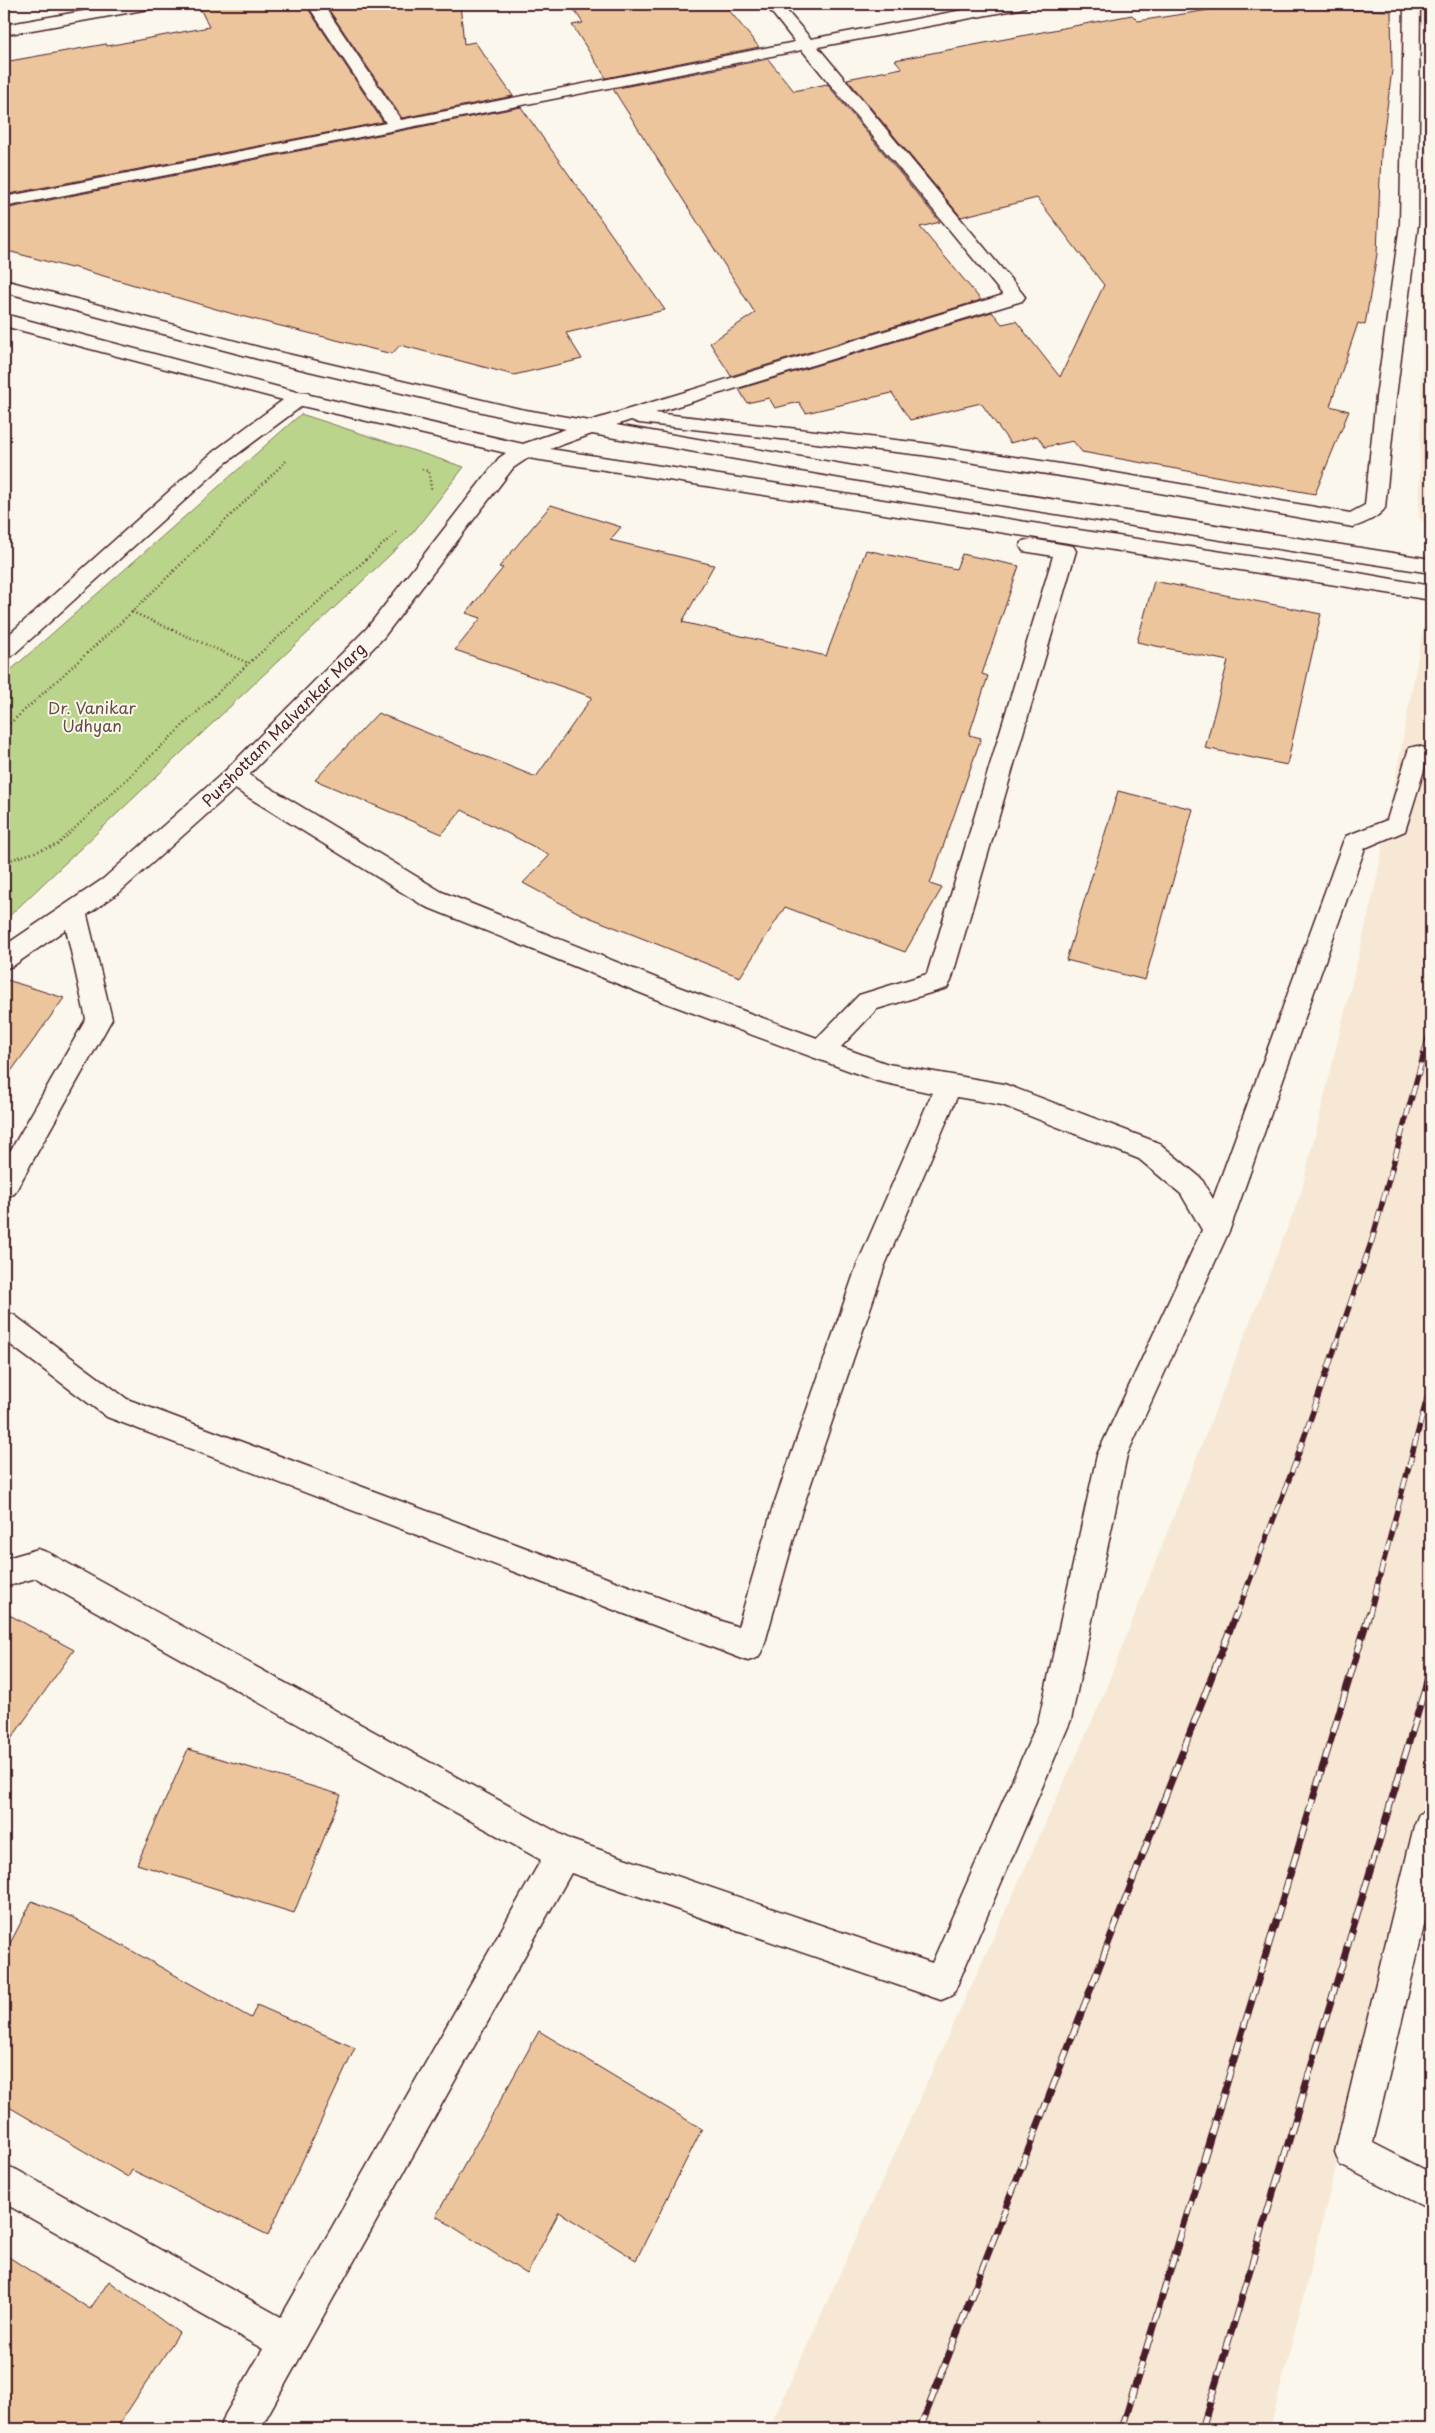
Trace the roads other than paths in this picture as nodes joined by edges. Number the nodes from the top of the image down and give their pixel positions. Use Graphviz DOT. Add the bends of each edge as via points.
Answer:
graph roads {
  1 [pos="149,4"];
  2 [pos="315,4"];
  3 [pos="773,4"];
  4 [pos="1019,4"];
  5 [pos="1412,4"];
  6 [pos="4,30"];
  7 [pos="806,44"];
  8 [pos="398,126"];
  9 [pos="4,202"];
  10 [pos="4,286"];
  11 [pos="4,320"];
  12 [pos="300,397"];
  13 [pos="626,415"];
  14 [pos="593,427"];
  15 [pos="515,457"];
  16 [pos="1431,566"];
  17 [pos="1431,593"];
  18 [pos="4,652"];
  19 [pos="1417,754"];
  20 [pos="232,777"];
  21 [pos="74,912"];
  22 [pos="4,960"];
  23 [pos="821,1050"];
  24 [pos="949,1085"];
  25 [pos="4,1186"];
  26 [pos="1216,1229"];
  27 [pos="4,1324"];
  28 [pos="4,1573"];
  29 [pos="1431,1826"];
  30 [pos="563,1854"];
  31 [pos="4,2182"];
  32 [pos="1431,2192"];
  33 [pos="288,2342"];
  34 [pos="239,2429"];
  1 -- 6 [label="street"];
  2 -- 8 [label="street"];
  3 -- 7 [label="street"];
  4 -- 7 [label="street"];
  5 -- 13 [label="street" via="1409,224 1375,508 1353,520 922,449"];
  7 -- 8 [label="street"];
  7 -- 13 [label="street" via="1015,297"];
  8 -- 9 [label="street"];
  10 -- 14 [label="street" via="258,354 520,415"];
  11 -- 12 [label="street"];
  12 -- 15 [label="street"];
  12 -- 18 [label="street" via="220,457"];
  13 -- 14 [label="street"];
  14 -- 15 [label="street"];
  14 -- 16 [label="street" via="987,496"];
  15 -- 17 [label="street"];
  15 -- 20 [label="street, Purshottam Malvankar Marg" via="375,633"];
  15 -- 23 [label="street" via="541,471 1065,551 938,981 868,1002"];
  19 -- 26 [label="street" via="1397,825 1355,842"];
  20 -- 21 [label="street, Purshottam Malvankar Marg" via="112,885"];
  20 -- 23 [label="street" via="433,899 667,993"];
  21 -- 22 [label="street, Purshottam Malvankar Marg"];
  21 -- 25 [label="street" via="100,1019"];
  23 -- 24 [label="street" via="886,1074"];
  24 -- 26 [label="street" via="1004,1095 1149,1151 1191,1186"];
  24 -- 27 [label="street" via="871,1265 786,1513 748,1646 117,1408"];
  26 -- 30 [label="street" via="1112,1455 1055,1720 941,1983"];
  28 -- 30 [label="street" via="38,1563"];
  29 -- 32 [label="street" via="1353,2152"];
  30 -- 33 [label="street"];
  31 -- 33 [label="street"];
  33 -- 34 [label="street"];
}
